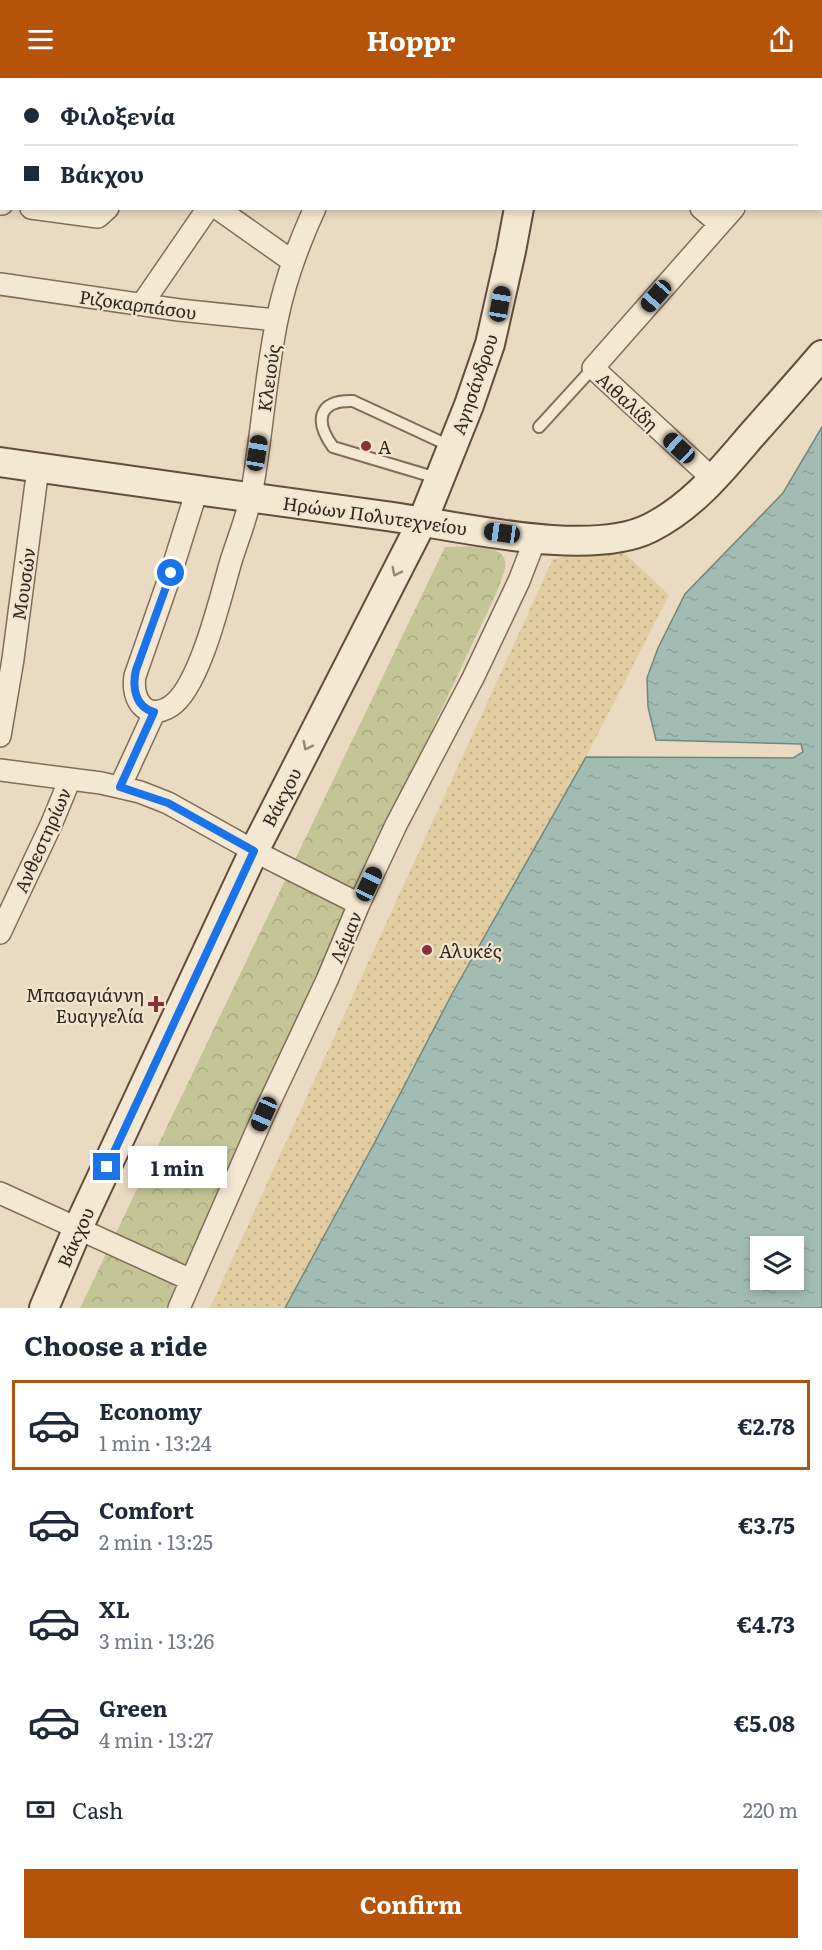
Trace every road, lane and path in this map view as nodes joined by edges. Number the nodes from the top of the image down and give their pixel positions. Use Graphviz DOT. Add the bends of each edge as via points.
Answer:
graph roads {
  1 [pos="46,210"];
  2 [pos="106,210"];
  3 [pos="207,210"];
  4 [pos="220,210"];
  5 [pos="314,210"];
  6 [pos="519,210"];
  7 [pos="703,210"];
  8 [pos="732,210"];
  9 [pos="720,224"];
  10 [pos="291,261"];
  11 [pos="0,284"];
  12 [pos="142,303"];
  13 [pos="276,320"];
  14 [pos="822,355"];
  15 [pos="593,368"];
  16 [pos="539,427"];
  17 [pos="452,447"];
  18 [pos="0,462"];
  19 [pos="38,468"];
  20 [pos="440,478"];
  21 [pos="714,480"];
  22 [pos="197,490"];
  23 [pos="250,497"];
  24 [pos="423,520"];
  25 [pos="536,537"];
  26 [pos="154,712"];
  27 [pos="0,736"];
  28 [pos="0,771"];
  29 [pos="70,779"];
  30 [pos="120,787"];
  31 [pos="254,851"];
  32 [pos="359,904"];
  33 [pos="0,933"];
  34 [pos="0,1193"];
  35 [pos="77,1230"];
  36 [pos="191,1280"];
  37 [pos="44,1308"];
  38 [pos="179,1308"];
  1 -- 2 [label="street" via="98,217"];
  3 -- 12 [label="street"];
  4 -- 10 [label="street"];
  5 -- 10 [label="street, Κλειούς"];
  6 -- 17 [label="street, Αγησάνδρου" via="490,344"];
  7 -- 9 [label="street"];
  8 -- 9 [label="street, Αιθαλίδη"];
  9 -- 15 [label="street, Αιθαλίδη"];
  10 -- 13 [label="street, Κλειούς"];
  11 -- 12 [label="street, Ριζοκαρπάσου"];
  12 -- 13 [label="street, Ριζοκαρπάσου"];
  13 -- 23 [label="street, Κλειούς"];
  14 -- 21 [label="street, Ηρώων Πολυτεχνείου"];
  15 -- 16 [label="lane"];
  15 -- 21 [label="street, Αιθαλίδη"];
  17 -- 20 [label="street, Αγησάνδρου"];
  17 -- 20 [label="lane" via="353,401 337,400 327,407 323,433 333,447"];
  18 -- 19 [label="street, Ηρώων Πολυτεχνείου"];
  19 -- 22 [label="street, Ηρώων Πολυτεχνείου"];
  19 -- 27 [label="street, Μουσών"];
  20 -- 24 [label="street, Αγησάνδρου"];
  21 -- 25 [label="street, Ηρώων Πολυτεχνείου" via="649,529 602,539"];
  22 -- 23 [label="street, Ηρώων Πολυτεχνείου"];
  22 -- 26 [label="street" via="135,676 138,700 146,710"];
  23 -- 24 [label="street, Ηρώων Πολυτεχνείου"];
  23 -- 26 [label="street, Κλειούς" via="204,651 181,698"];
  24 -- 25 [label="street, Ηρώων Πολυτεχνείου"];
  24 -- 31 [label="street, Βάκχου, one-way"];
  25 -- 32 [label="street, Λέμαν" via="473,678"];
  26 -- 30 [label="street"];
  28 -- 29 [label="street"];
  29 -- 30 [label="street"];
  29 -- 33 [label="street, Ανθεστηρίων"];
  30 -- 31 [label="street" via="168,803"];
  31 -- 32 [label="street"];
  31 -- 35 [label="street, Βάκχου"];
  32 -- 36 [label="street, Λέμαν"];
  34 -- 35 [label="street"];
  35 -- 36 [label="street"];
  35 -- 37 [label="street, Βάκχου"];
  36 -- 38 [label="street, Λέμαν"];
}
